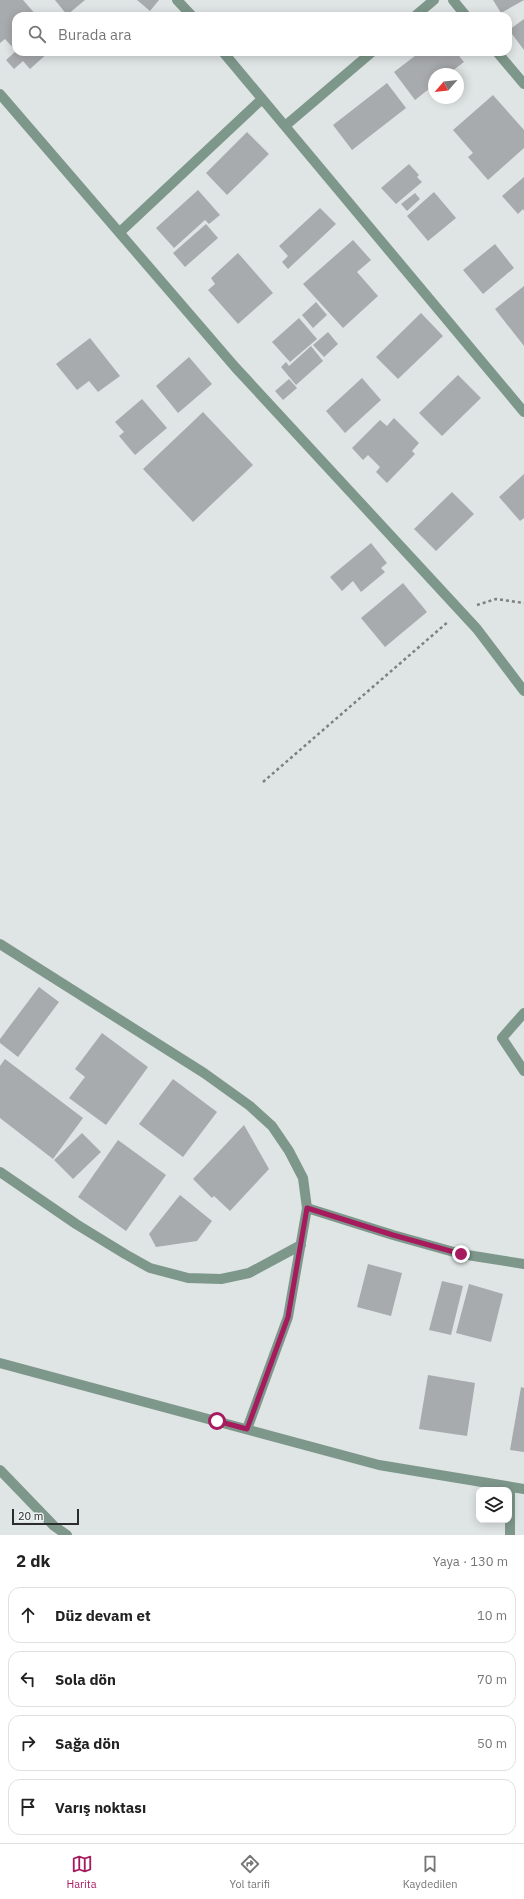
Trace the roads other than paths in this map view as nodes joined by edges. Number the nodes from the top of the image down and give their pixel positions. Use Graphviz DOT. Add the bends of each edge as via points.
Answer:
graph roads {
  1 [pos="177,0"];
  2 [pos="434,0"];
  3 [pos="454,0"];
  4 [pos="188,12"];
  5 [pos="420,12"];
  6 [pos="463,12"];
  7 [pos="226,56"];
  8 [pos="367,56"];
  9 [pos="500,56"];
  10 [pos="524,84"];
  11 [pos="0,94"];
  12 [pos="262,99"];
  13 [pos="285,126"];
  14 [pos="120,232"];
  15 [pos="524,412"];
  16 [pos="524,691"];
  17 [pos="0,944"];
  18 [pos="524,1013"];
  19 [pos="524,1071"];
  20 [pos="0,1172"];
  21 [pos="307,1208"];
  22 [pos="301,1245"];
  23 [pos="524,1264"];
  24 [pos="0,1363"];
  25 [pos="247,1429"];
  26 [pos="0,1470"];
  27 [pos="510,1487"];
  28 [pos="512,1487"];
  29 [pos="524,1489"];
  30 [pos="510,1523"];
  31 [pos="67,1535"];
  32 [pos="510,1535"];
  1 -- 4 [label="street"];
  2 -- 5 [label="street"];
  3 -- 6 [label="street"];
  7 -- 12 [label="street"];
  8 -- 13 [label="street"];
  9 -- 10 [label="street"];
  11 -- 14 [label="street"];
  12 -- 13 [label="street"];
  12 -- 14 [label="street"];
  13 -- 15 [label="street"];
  14 -- 16 [label="street" via="235,367 477,630"];
  17 -- 21 [label="street" via="198,1069 250,1106 272,1126 289,1151 303,1178"];
  18 -- 19 [label="street" via="502,1038"];
  20 -- 22 [label="street" via="125,1254 150,1268 188,1278 221,1279 249,1273"];
  21 -- 22 [label="street"];
  21 -- 23 [label="street" via="461,1254"];
  22 -- 25 [label="street" via="288,1317"];
  24 -- 25 [label="street"];
  25 -- 27 [label="street" via="380,1465"];
  26 -- 31 [label="street" via="54,1526"];
  28 -- 29 [label="street"];
  30 -- 32 [label="street"];
}
